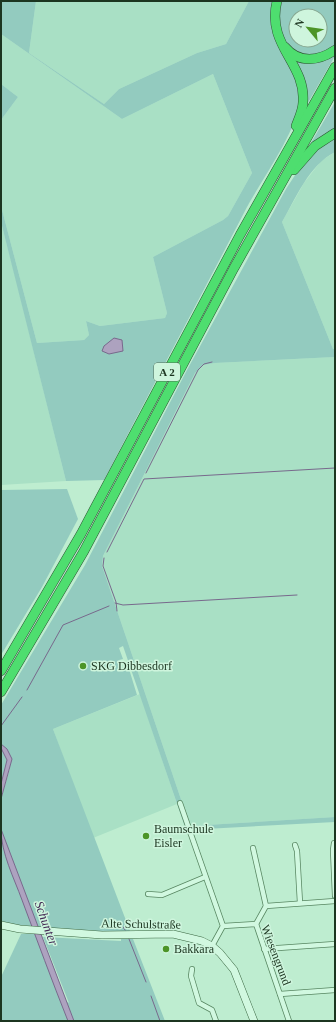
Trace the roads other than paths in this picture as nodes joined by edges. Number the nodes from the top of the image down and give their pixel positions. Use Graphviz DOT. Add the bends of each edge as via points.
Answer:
graph roads {
  1 [pos="277,1"];
  2 [pos="277,34"];
  3 [pos="335,50"];
  4 [pos="335,67"];
  5 [pos="335,88"];
  6 [pos="335,133"];
  7 [pos="292,142"];
  8 [pos="276,192"];
  9 [pos="1,671"];
  10 [pos="1,692"];
  11 [pos="180,803"];
  12 [pos="334,843"];
  13 [pos="295,845"];
  14 [pos="253,848"];
  15 [pos="205,877"];
  16 [pos="148,894"];
  17 [pos="335,896"];
  18 [pos="335,901"];
  19 [pos="300,903"];
  20 [pos="266,906"];
  21 [pos="256,924"];
  22 [pos="1,925"];
  23 [pos="223,926"];
  24 [pos="335,944"];
  25 [pos="212,946"];
  26 [pos="264,949"];
  27 [pos="192,969"];
  28 [pos="335,990"];
  29 [pos="280,994"];
  30 [pos="216,1021"];
  31 [pos="254,1021"];
  32 [pos="289,1021"];
  1 -- 2 [label="highway"];
  2 -- 3 [label="highway" via="288,50 304,59 323,57"];
  2 -- 7 [label="highway" via="299,75 302,89 303,102"];
  4 -- 7 [label="highway, A 2"];
  5 -- 8 [label="highway, A 2"];
  6 -- 8 [label="highway" via="306,154 285,186"];
  7 -- 9 [label="highway, A 2" via="225,262 81,534"];
  8 -- 10 [label="highway, A 2" via="100,522"];
  11 -- 15 [label="street"];
  12 -- 17 [label="street"];
  13 -- 19 [label="street"];
  14 -- 20 [label="street"];
  15 -- 16 [label="street" via="162,895"];
  15 -- 23 [label="street"];
  18 -- 19 [label="street"];
  19 -- 20 [label="street"];
  20 -- 21 [label="street"];
  21 -- 23 [label="street, Wiesengrund"];
  21 -- 26 [label="street, Wiesengrund"];
  22 -- 25 [label="street, Alte Schulstraße" via="51,932 182,935"];
  23 -- 25 [label="street"];
  24 -- 26 [label="street"];
  25 -- 31 [label="street, Alte Schulstraße" via="234,970"];
  26 -- 29 [label="street, Wiesengrund"];
  27 -- 30 [label="street" via="191,976 200,1002 212,1010"];
  28 -- 29 [label="street"];
  29 -- 32 [label="street, Wiesengrund"];
}
